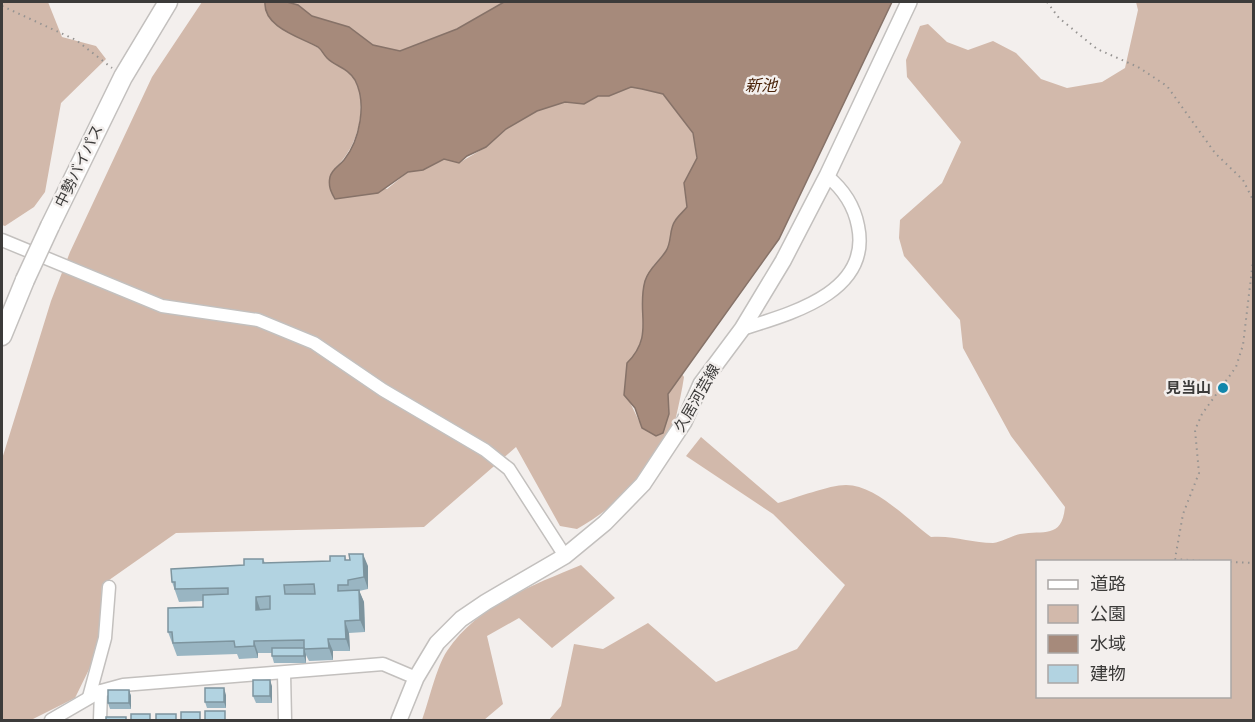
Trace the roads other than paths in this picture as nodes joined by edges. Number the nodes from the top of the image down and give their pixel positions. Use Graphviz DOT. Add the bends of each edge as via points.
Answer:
graph roads {
  1 [pos="168,2"];
  2 [pos="909,2"];
  3 [pos="827,176"];
  4 [pos="2,240"];
  5 [pos="742,329"];
  6 [pos="2,336"];
  7 [pos="565,556"];
  8 [pos="109,586"];
  9 [pos="284,673"];
  10 [pos="416,678"];
  11 [pos="101,691"];
  12 [pos="89,697"];
  13 [pos="51,720"];
  14 [pos="100,720"];
  15 [pos="285,720"];
  16 [pos="399,720"];
  1 -- 6 [label="highway, 中勢バイパス, bridge" via="123,78 50,226"];
  2 -- 3 [label="main road, 久居河芸線"];
  3 -- 5 [label="main road, 久居河芸線"];
  3 -- 5 [label="street" via="848,198 858,223 860,237 853,266 825,296"];
  4 -- 7 [label="street" via="162,306 258,320 314,343 509,469"];
  5 -- 7 [label="main road, 久居河芸線" via="701,384 684,422 643,484"];
  7 -- 10 [label="main road, 久居河芸線" via="461,620 437,643"];
  8 -- 12 [label="street" via="105,638"];
  9 -- 10 [label="street" via="383,664"];
  9 -- 11 [label="street" via="123,685"];
  9 -- 15 [label="street"];
  10 -- 16 [label="main road, 久居河芸線"];
  11 -- 12 [label="street"];
  11 -- 14 [label="street"];
  12 -- 13 [label="street"];
}
